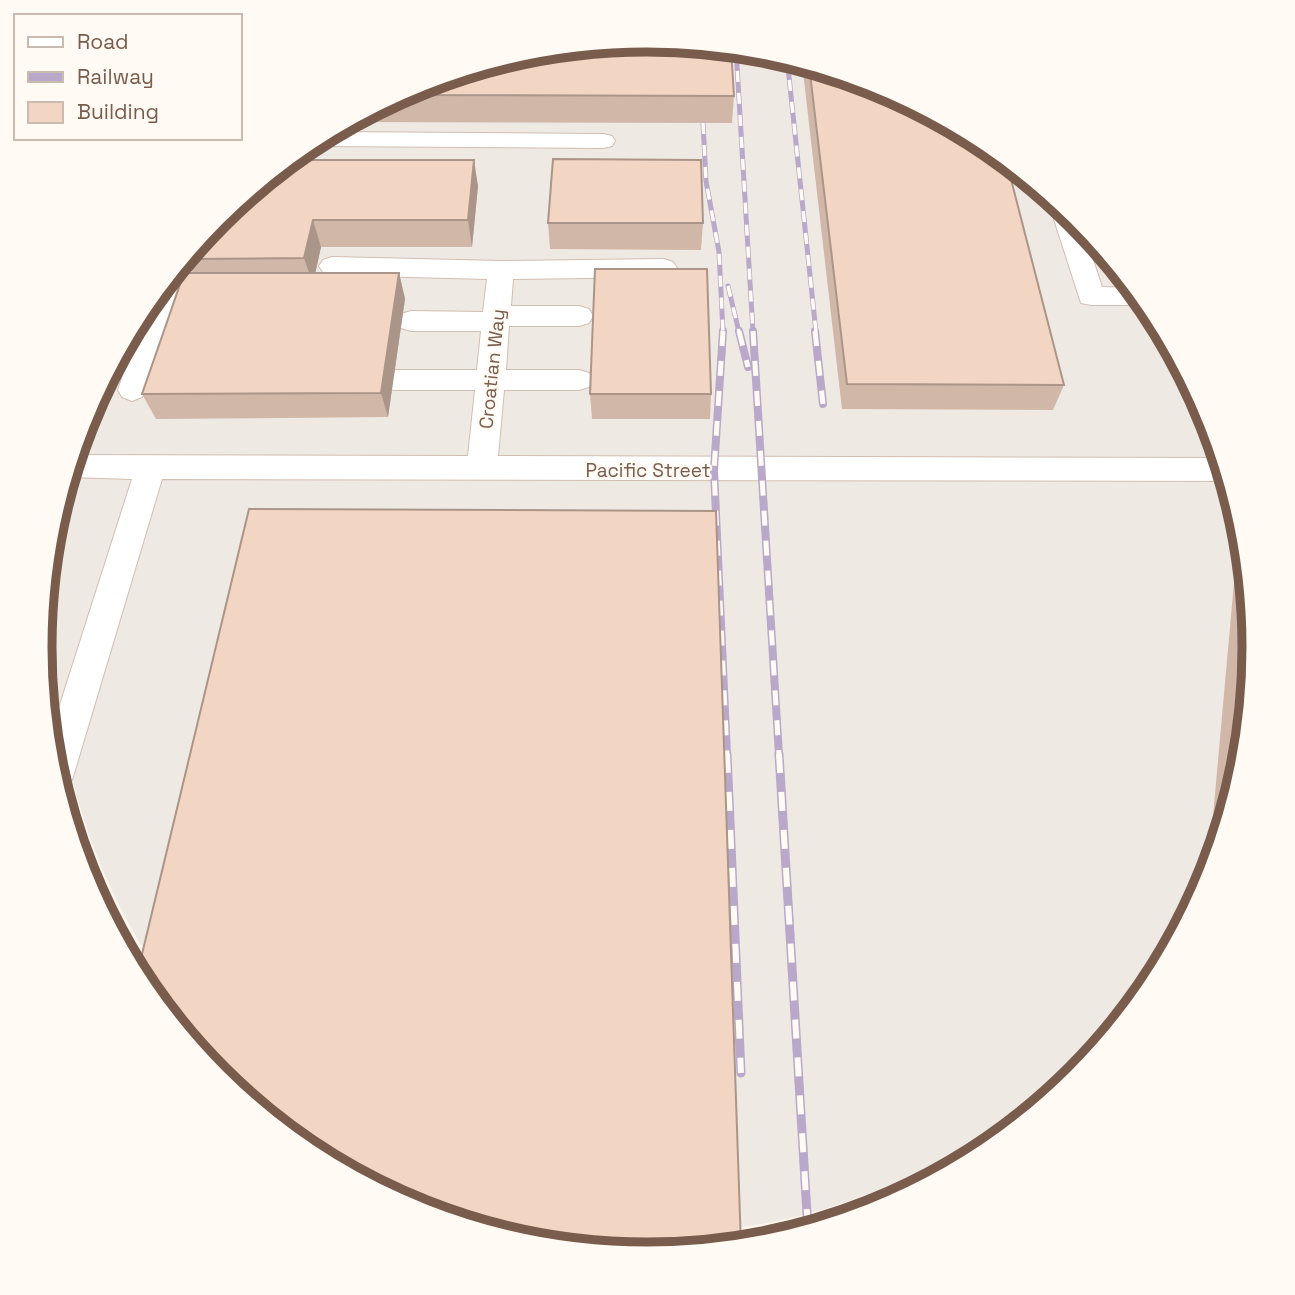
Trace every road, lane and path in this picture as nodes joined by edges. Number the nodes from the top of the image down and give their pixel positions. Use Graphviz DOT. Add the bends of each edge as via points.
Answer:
graph roads {
  1 [pos="339,139"];
  2 [pos="603,141"];
  3 [pos="1070,229"];
  4 [pos="332,267"];
  5 [pos="664,268"];
  6 [pos="500,270"];
  7 [pos="1129,297"];
  8 [pos="579,316"];
  9 [pos="497,319"];
  10 [pos="411,321"];
  11 [pos="144,331"];
  12 [pos="394,380"];
  13 [pos="579,380"];
  14 [pos="491,381"];
  15 [pos="132,390"];
  16 [pos="81,467"];
  17 [pos="150,468"];
  18 [pos="482,469"];
  19 [pos="1215,470"];
  20 [pos="62,753"];
  1 -- 2 [label="street"];
  3 -- 7 [label="street" via="1091,296"];
  4 -- 6 [label="street"];
  5 -- 6 [label="street"];
  6 -- 9 [label="street, Croatian Way"];
  8 -- 9 [label="street"];
  9 -- 10 [label="street"];
  9 -- 14 [label="street, Croatian Way"];
  11 -- 15 [label="street"];
  12 -- 14 [label="street"];
  13 -- 14 [label="street"];
  14 -- 18 [label="street, Croatian Way"];
  16 -- 17 [label="street, Pacific Street"];
  17 -- 18 [label="street, Pacific Street"];
  17 -- 20 [label="street"];
  18 -- 19 [label="street, Pacific Street"];
}
